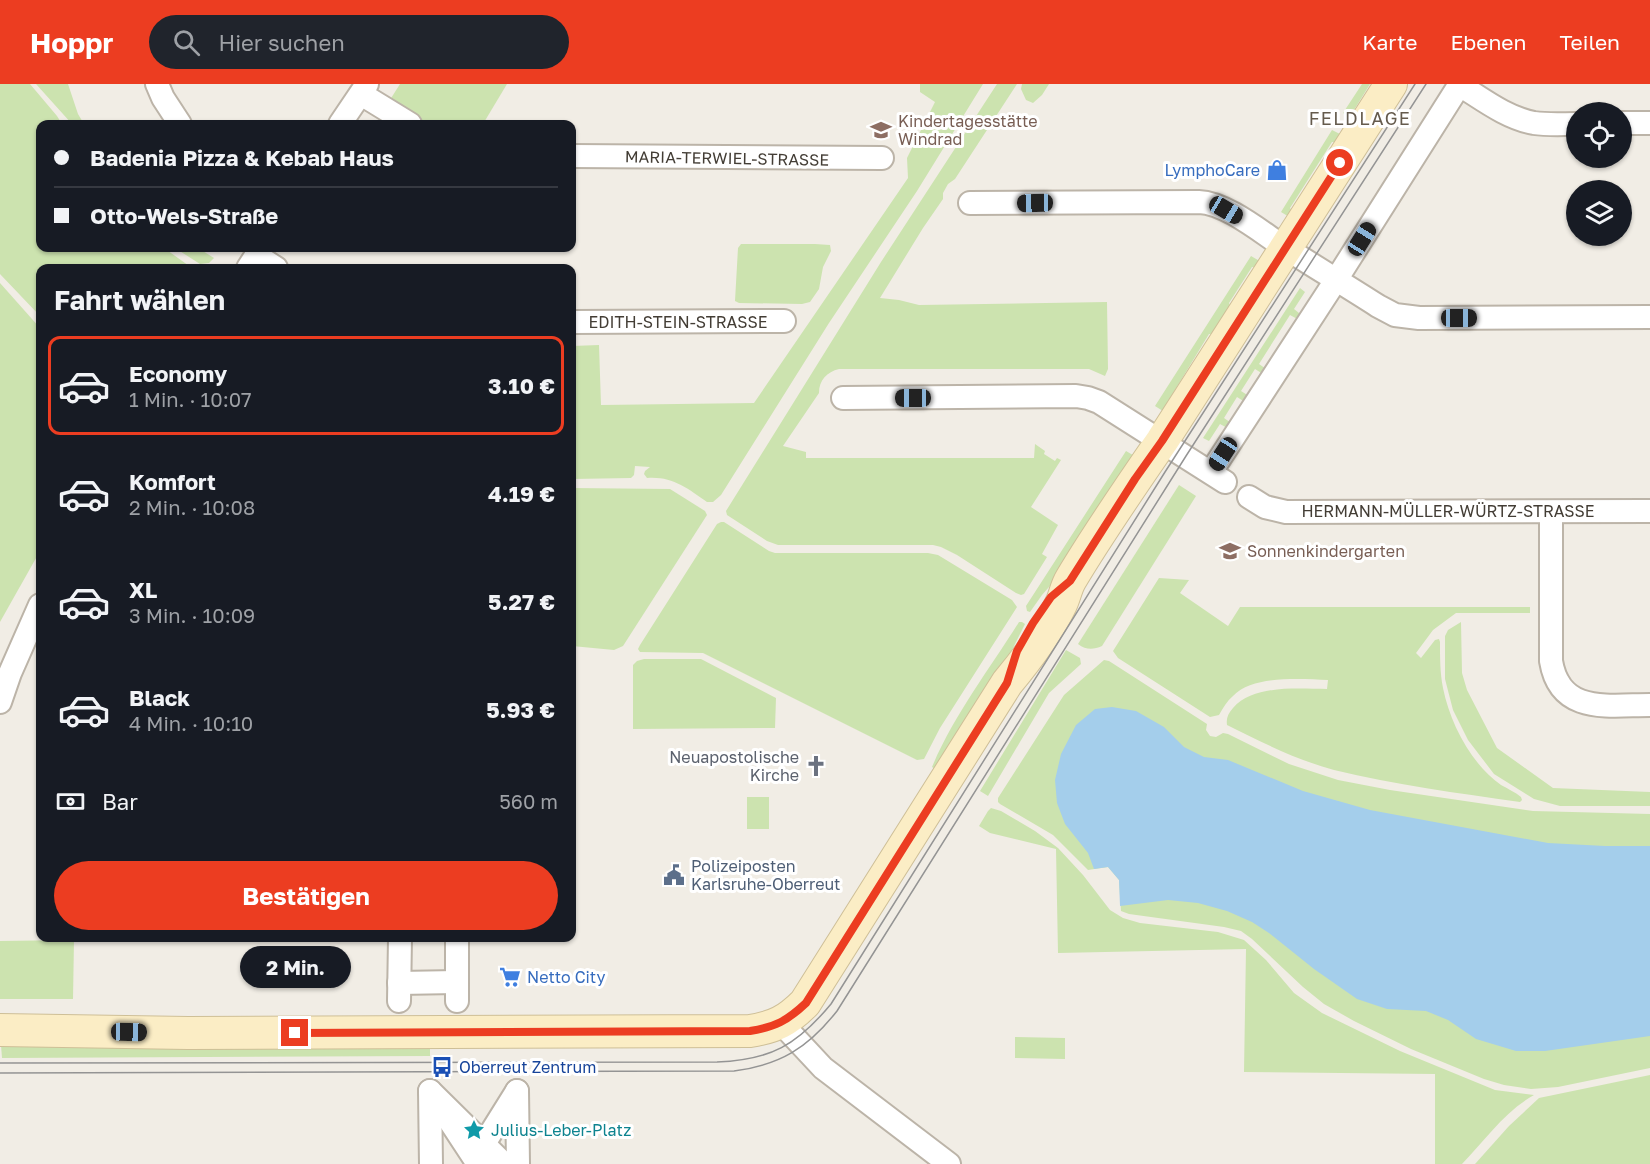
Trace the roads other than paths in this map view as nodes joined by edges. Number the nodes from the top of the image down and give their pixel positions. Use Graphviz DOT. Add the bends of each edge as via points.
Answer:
graph roads {
  1 [pos="157,84"];
  2 [pos="1391,84"];
  3 [pos="1459,84"];
  4 [pos="364,89"];
  5 [pos="177,120"];
  6 [pos="343,120"];
  7 [pos="405,120"];
  8 [pos="1632,123"];
  9 [pos="1650,123"];
  10 [pos="1566,124"];
  11 [pos="576,156"];
  12 [pos="882,158"];
  13 [pos="970,203"];
  14 [pos="1285,248"];
  15 [pos="255,257"];
  16 [pos="268,264"];
  17 [pos="1336,280"];
  18 [pos="1650,317"];
  19 [pos="784,321"];
  20 [pos="576,322"];
  21 [pos="843,398"];
  22 [pos="1162,441"];
  23 [pos="1249,497"];
  24 [pos="1650,511"];
  25 [pos="1551,512"];
  26 [pos="36,613"];
  27 [pos="0,702"];
  28 [pos="1650,705"];
  29 [pos="400,942"];
  30 [pos="457,942"];
  31 [pos="781,1023"];
  32 [pos="0,1030"];
  33 [pos="477,1158"];
  34 [pos="431,1164"];
  35 [pos="504,1164"];
  36 [pos="518,1164"];
  37 [pos="949,1164"];
  1 -- 5 [label="street"];
  2 -- 14 [label="street"];
  3 -- 10 [label="street" via="1512,117"];
  3 -- 17 [label="street"];
  4 -- 6 [label="street"];
  4 -- 7 [label="street"];
  8 -- 9 [label="street"];
  11 -- 12 [label="street, MARIA-TERWIEL-STRASSE"];
  13 -- 14 [label="street" via="1205,202 1226,210"];
  14 -- 17 [label="street"];
  14 -- 22 [label="street"];
  15 -- 16 [label="street"];
  17 -- 18 [label="street" via="1395,315 1418,318"];
  17 -- 22 [label="street" via="1218,477"];
  19 -- 20 [label="street, EDITH-STEIN-STRASSE"];
  21 -- 22 [label="street" via="1082,397 1099,402"];
  22 -- 31 [label="street" via="1070,581 1051,622 1007,683 806,1003"];
  23 -- 25 [label="street, HERMANN-MÜLLER-WÜRTZ-STRASSE" via="1265,507 1286,512"];
  24 -- 25 [label="street, HERMANN-MÜLLER-WÜRTZ-STRASSE"];
  25 -- 28 [label="street" via="1551,661 1558,684 1565,693 1586,704"];
  26 -- 27 [label="street"];
  29 -- 30 [label="street" via="399,992 457,991"];
  31 -- 32 [label="street" via="750,1031 188,1034"];
  31 -- 37 [label="street" via="823,1068"];
  33 -- 34 [label="street" via="430,1091"];
  33 -- 35 [label="street"];
  33 -- 36 [label="street" via="518,1091"];
}
